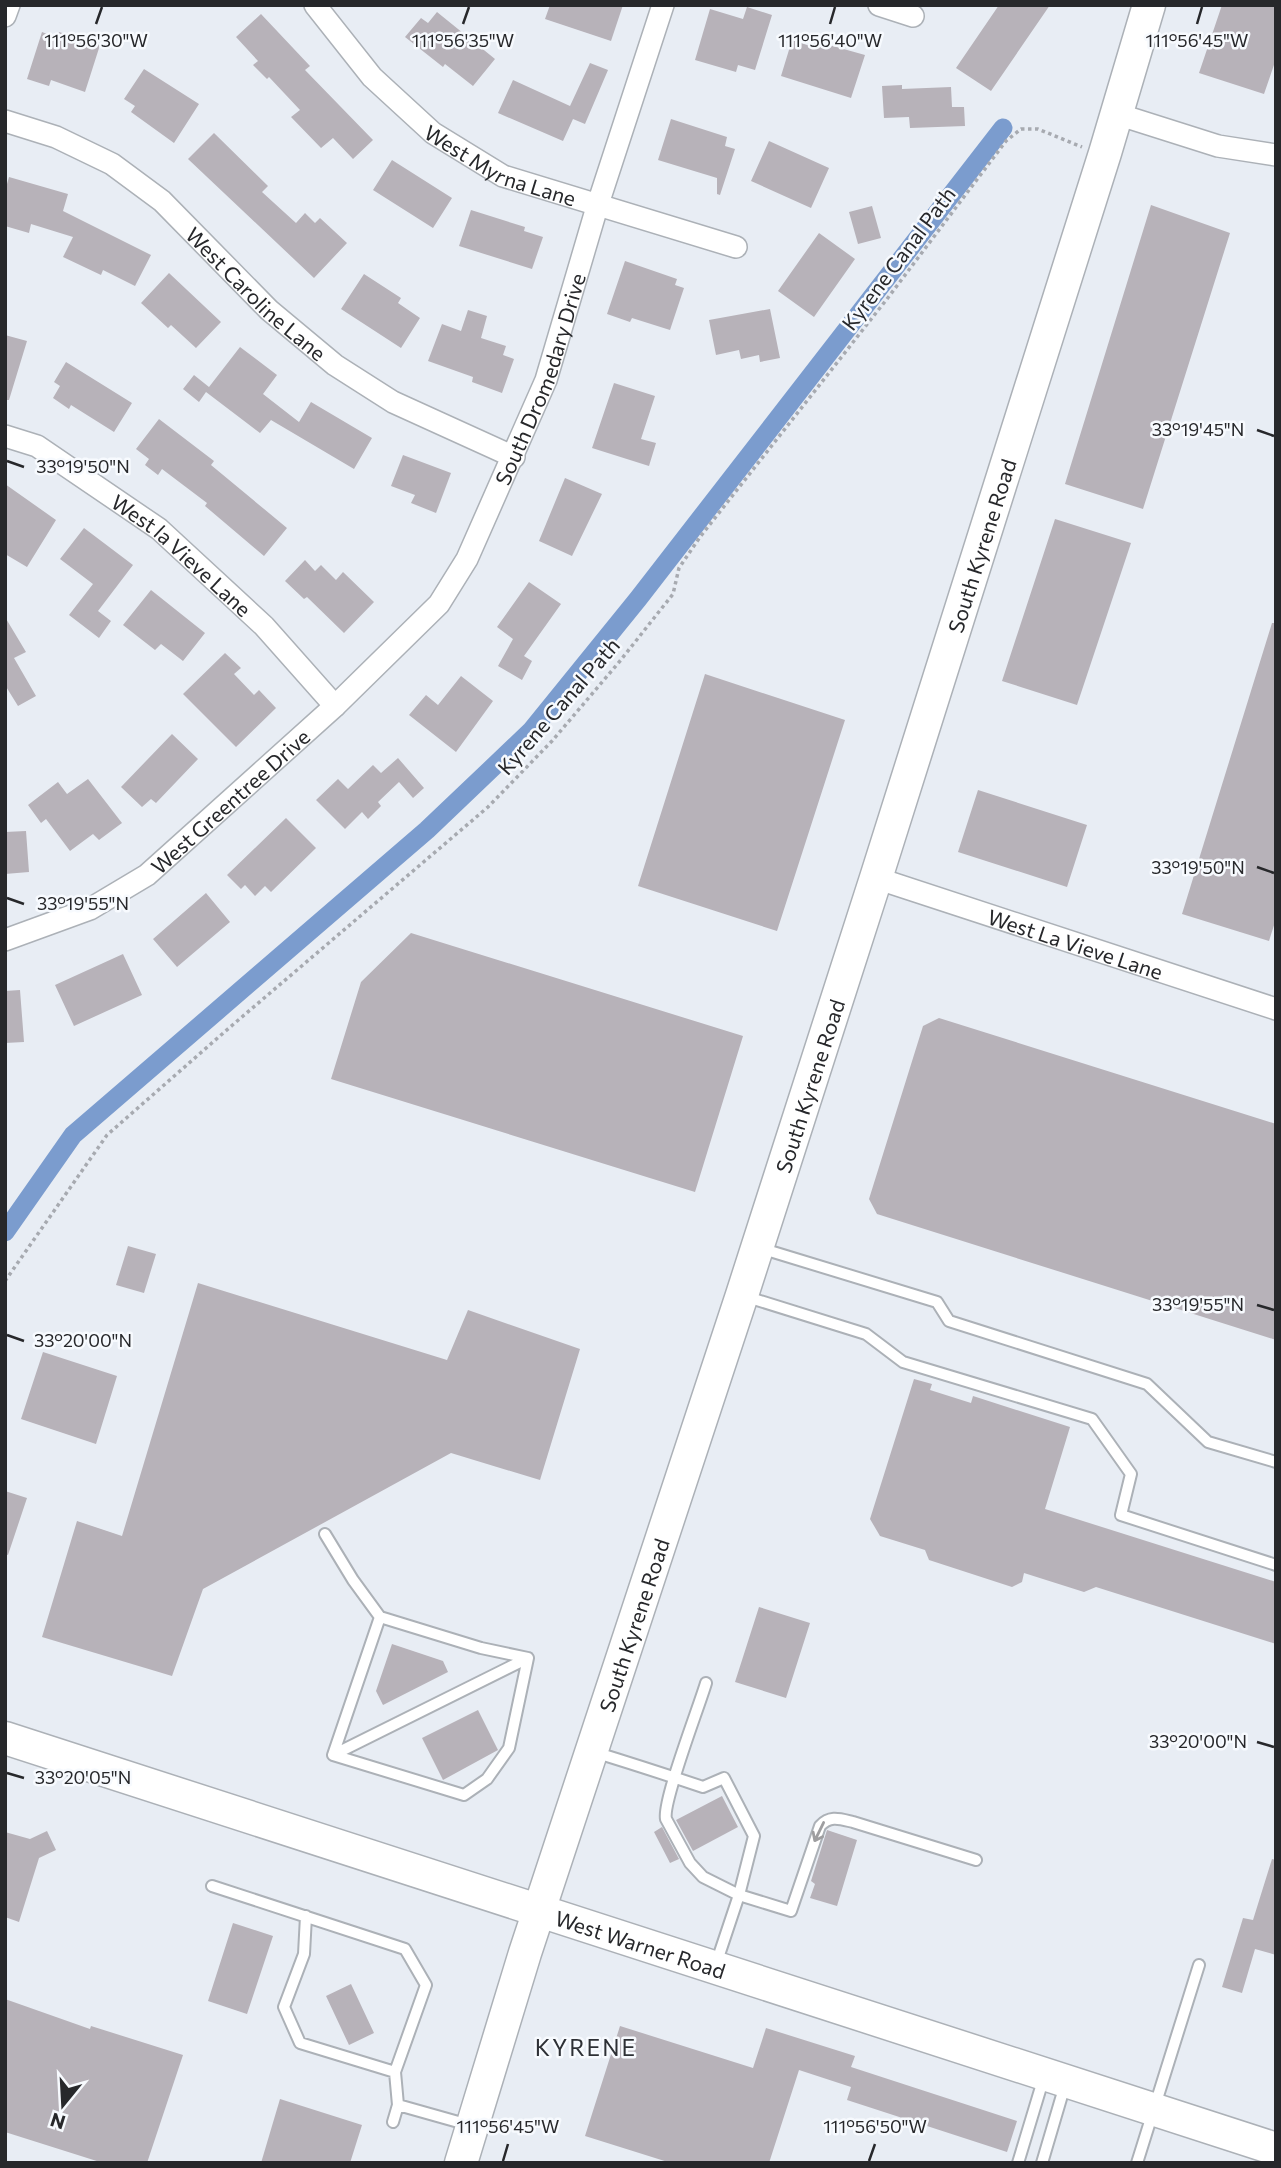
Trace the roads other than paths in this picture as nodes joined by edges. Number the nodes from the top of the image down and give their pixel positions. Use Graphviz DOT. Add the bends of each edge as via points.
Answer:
graph roads {
  1 [pos="9,5"];
  2 [pos="315,5"];
  3 [pos="663,5"];
  4 [pos="879,5"];
  5 [pos="1149,5"];
  6 [pos="5,16"];
  7 [pos="913,16"];
  8 [pos="1117,114"];
  9 [pos="5,121"];
  10 [pos="1276,155"];
  11 [pos="597,206"];
  12 [pos="736,247"];
  13 [pos="5,436"];
  14 [pos="514,457"];
  15 [pos="335,706"];
  16 [pos="876,878"];
  17 [pos="5,940"];
  18 [pos="1276,1009"];
  19 [pos="757,1247"];
  20 [pos="742,1295"];
  21 [pos="1276,1462"];
  22 [pos="325,1534"];
  23 [pos="1276,1564"];
  24 [pos="380,1617"];
  25 [pos="527,1658"];
  26 [pos="706,1684"];
  27 [pos="5,1738"];
  28 [pos="591,1751"];
  29 [pos="333,1755"];
  30 [pos="675,1778"];
  31 [pos="976,1860"];
  32 [pos="212,1886"];
  33 [pos="739,1895"];
  34 [pos="539,1909"];
  35 [pos="306,1916"];
  36 [pos="1199,1965"];
  37 [pos="715,1967"];
  38 [pos="395,2072"];
  39 [pos="1056,2078"];
  40 [pos="398,2105"];
  41 [pos="1154,2110"];
  42 [pos="393,2122"];
  43 [pos="472,2126"];
  44 [pos="1276,2149"];
  45 [pos="465,2160"];
  46 [pos="1018,2163"];
  47 [pos="1042,2163"];
  48 [pos="1137,2163"];
  1 -- 6 [label="street"];
  2 -- 11 [label="street, West Myrna Lane" via="372,77 433,133 503,176"];
  3 -- 11 [label="street, South Dromedary Drive"];
  4 -- 7 [label="street"];
  5 -- 8 [label="main road, South Kyrene Road"];
  8 -- 10 [label="street" via="1217,146"];
  8 -- 16 [label="main road, South Kyrene Road"];
  9 -- 14 [label="street, West Caroline Lane" via="56,136 113,164 162,201 269,310 335,365 393,402"];
  11 -- 12 [label="street, West Myrna Lane"];
  11 -- 14 [label="street, South Dromedary Drive" via="546,380"];
  13 -- 15 [label="street, West la Vieve Lane" via="37,446 159,529 264,626"];
  14 -- 15 [label="street, South Dromedary Drive" via="467,559 439,604"];
  15 -- 17 [label="street, West Greentree Drive" via="147,875 90,909"];
  16 -- 18 [label="street, West La Vieve Lane"];
  16 -- 19 [label="main road, South Kyrene Road"];
  19 -- 20 [label="main road, South Kyrene Road"];
  19 -- 21 [label="lane" via="937,1302 948,1321 1147,1384 1208,1442"];
  20 -- 23 [label="lane" via="866,1334 903,1362 1092,1419 1131,1474 1121,1515"];
  20 -- 28 [label="main road, South Kyrene Road"];
  22 -- 24 [label="lane"];
  24 -- 25 [label="lane"];
  24 -- 29 [label="lane"];
  25 -- 29 [label="lane"];
  25 -- 29 [label="lane" via="509,1748 487,1779 464,1795"];
  26 -- 30 [label="lane"];
  27 -- 34 [label="main road, West Warner Road"];
  28 -- 30 [label="lane"];
  28 -- 34 [label="main road, South Kyrene Road"];
  30 -- 33 [label="lane" via="664,1810 690,1863 703,1877"];
  30 -- 33 [label="lane" via="703,1787 724,1778 754,1836"];
  31 -- 33 [label="lane, one-way" via="835,1818 820,1826 790,1911"];
  32 -- 35 [label="lane"];
  33 -- 37 [label="lane"];
  34 -- 37 [label="main road, West Warner Road"];
  34 -- 43 [label="main road, South Kyrene Road"];
  35 -- 38 [label="lane" via="304,1954 284,2007 300,2043"];
  35 -- 38 [label="lane" via="405,1949 426,1985"];
  36 -- 41 [label="lane"];
  37 -- 39 [label="main road, West Warner Road"];
  38 -- 40 [label="lane"];
  39 -- 41 [label="main road, West Warner Road"];
  39 -- 46 [label="lane"];
  39 -- 47 [label="lane"];
  40 -- 42 [label="lane"];
  40 -- 43 [label="lane"];
  41 -- 44 [label="main road, West Warner Road"];
  41 -- 48 [label="lane"];
  43 -- 45 [label="main road, South Kyrene Road"];
}
